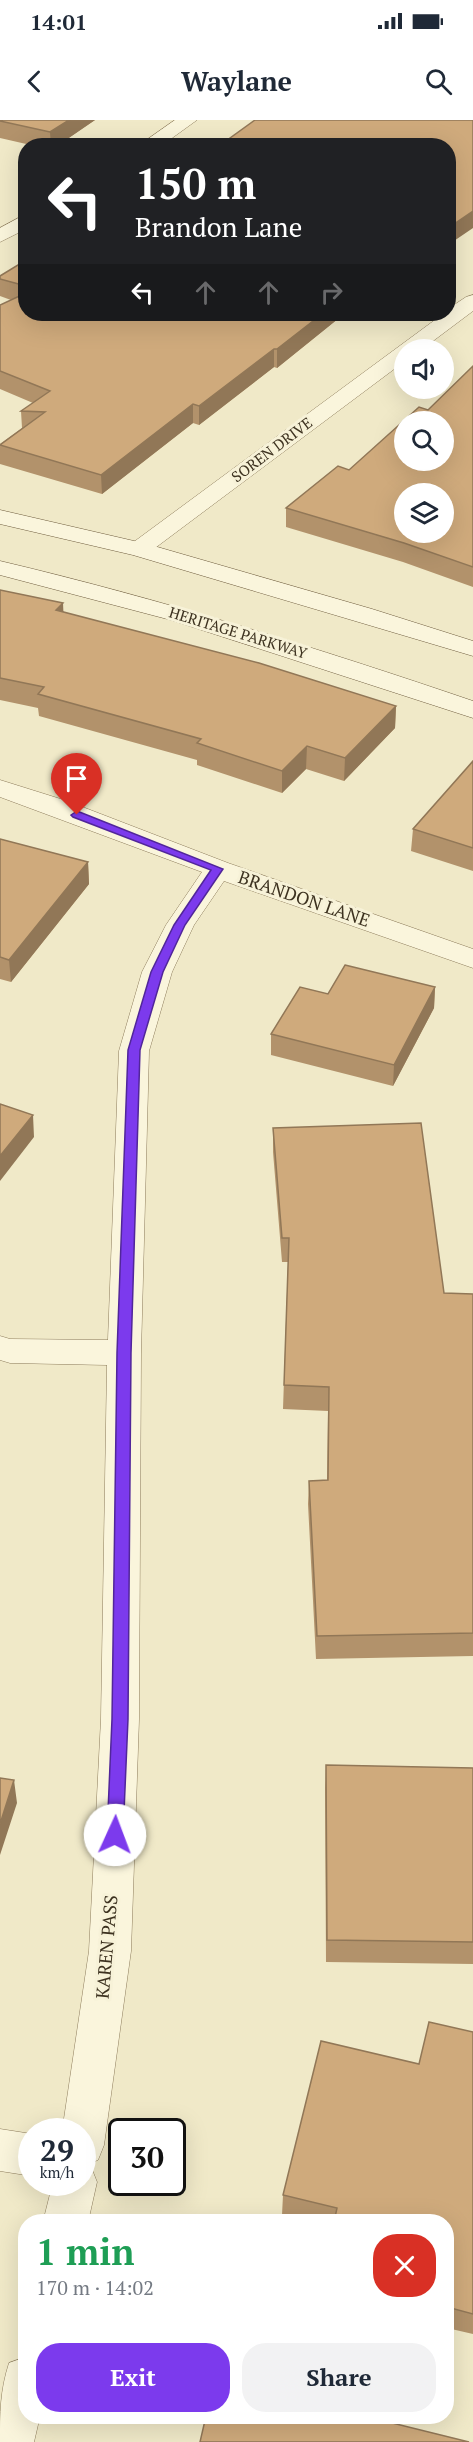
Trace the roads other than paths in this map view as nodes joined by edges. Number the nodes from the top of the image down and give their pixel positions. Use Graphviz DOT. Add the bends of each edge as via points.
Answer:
graph roads {
  1 [pos="188,120"];
  2 [pos="160,138"];
  3 [pos="18,225"];
  4 [pos="0,236"];
  5 [pos="473,301"];
  6 [pos="456,313"];
  7 [pos="446,321"];
  8 [pos="421,339"];
  9 [pos="394,359"];
  10 [pos="0,517"];
  11 [pos="139,549"];
  12 [pos="0,568"];
  13 [pos="473,649"];
  14 [pos="473,710"];
  15 [pos="0,788"];
  16 [pos="218,869"];
  17 [pos="473,959"];
  18 [pos="0,1348"];
  19 [pos="124,1353"];
  20 [pos="86,2118"];
  21 [pos="0,2150"];
  22 [pos="18,2153"];
  23 [pos="72,2196"];
  24 [pos="67,2214"];
  25 [pos="18,2411"];
  26 [pos="10,2442"];
  1 -- 2 [label="street"];
  3 -- 4 [label="street"];
  5 -- 6 [label="street, SOREN DRIVE"];
  7 -- 8 [label="street, SOREN DRIVE"];
  9 -- 11 [label="street, SOREN DRIVE"];
  10 -- 11 [label="street"];
  11 -- 13 [label="street"];
  12 -- 14 [label="street, HERITAGE PARKWAY" via="90,588 309,653"];
  15 -- 16 [label="street, BRANDON LANE"];
  16 -- 17 [label="street, BRANDON LANE"];
  16 -- 19 [label="street, KAREN PASS" via="180,925 157,972 134,1050"];
  18 -- 19 [label="street"];
  19 -- 20 [label="street, KAREN PASS" via="120,1719 110,1951"];
  21 -- 22 [label="street"];
  23 -- 24 [label="street"];
  25 -- 26 [label="street"];
}
